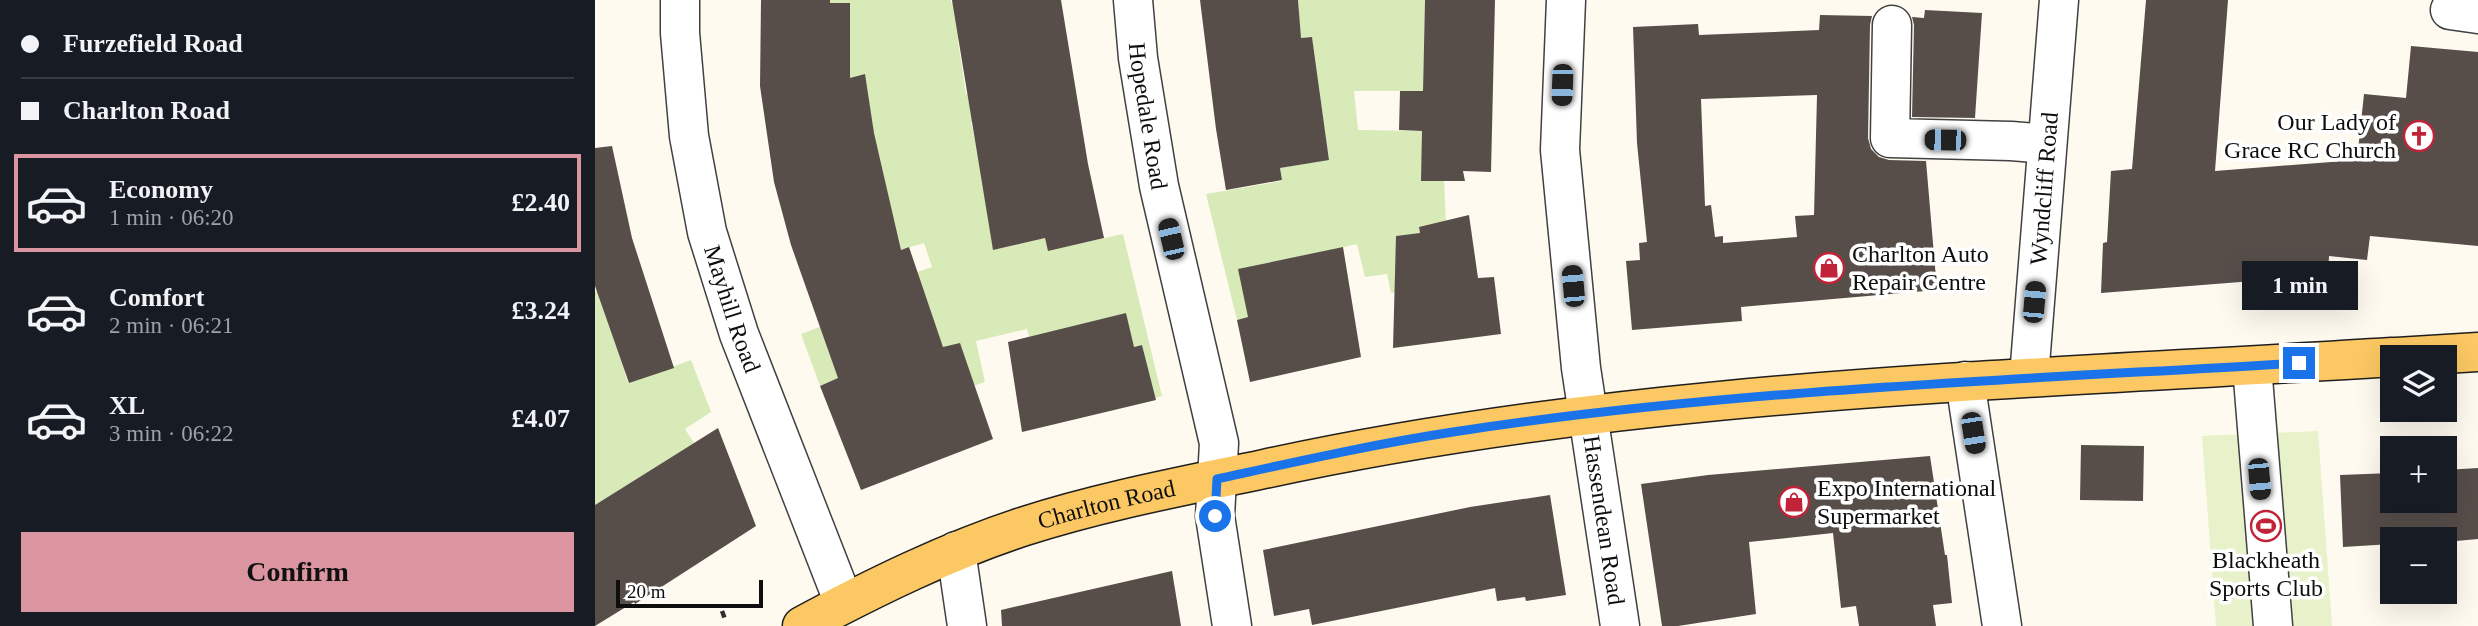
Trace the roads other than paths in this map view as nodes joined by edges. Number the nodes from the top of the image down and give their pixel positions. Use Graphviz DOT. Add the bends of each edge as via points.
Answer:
graph roads {
  1 [pos="680,0"];
  2 [pos="1133,0"];
  3 [pos="1566,0"];
  4 [pos="2059,0"];
  5 [pos="1892,25"];
  6 [pos="2047,144"];
  7 [pos="2478,352"];
  8 [pos="2457,353"];
  9 [pos="2380,358"];
  10 [pos="2252,366"];
  11 [pos="2029,377"];
  12 [pos="1965,381"];
  13 [pos="1588,415"];
  14 [pos="1217,479"];
  15 [pos="956,551"];
  16 [pos="844,603"];
  17 [pos="802,626"];
  18 [pos="967,626"];
  19 [pos="1232,626"];
  20 [pos="1620,626"];
  21 [pos="2002,626"];
  22 [pos="2273,626"];
  1 -- 16 [label="street, Mayhill Road" via="689,136 707,232 739,334"];
  2 -- 14 [label="street, Hopedale Road" via="1159,186 1219,443"];
  3 -- 13 [label="street, Hassendean Road" via="1560,150"];
  4 -- 6 [label="street, Wyndcliff Road"];
  5 -- 6 [label="street" via="1890,138"];
  6 -- 11 [label="street, Wyndcliff Road"];
  7 -- 8 [label="main road, Charlton Road"];
  9 -- 10 [label="main road, Charlton Road"];
  10 -- 11 [label="main road, Charlton Road"];
  10 -- 22 [label="street"];
  11 -- 12 [label="main road, Charlton Road"];
  12 -- 13 [label="main road, Charlton Road" via="1759,396"];
  12 -- 21 [label="street"];
  13 -- 14 [label="main road, Charlton Road" via="1453,432"];
  13 -- 20 [label="street, Hassendean Road"];
  14 -- 15 [label="main road, Charlton Road" via="1088,508"];
  14 -- 19 [label="street, Hopedale Road" via="1215,516"];
  15 -- 16 [label="main road, Charlton Road"];
  15 -- 18 [label="street"];
  16 -- 17 [label="main road, Charlton Road"];
}
